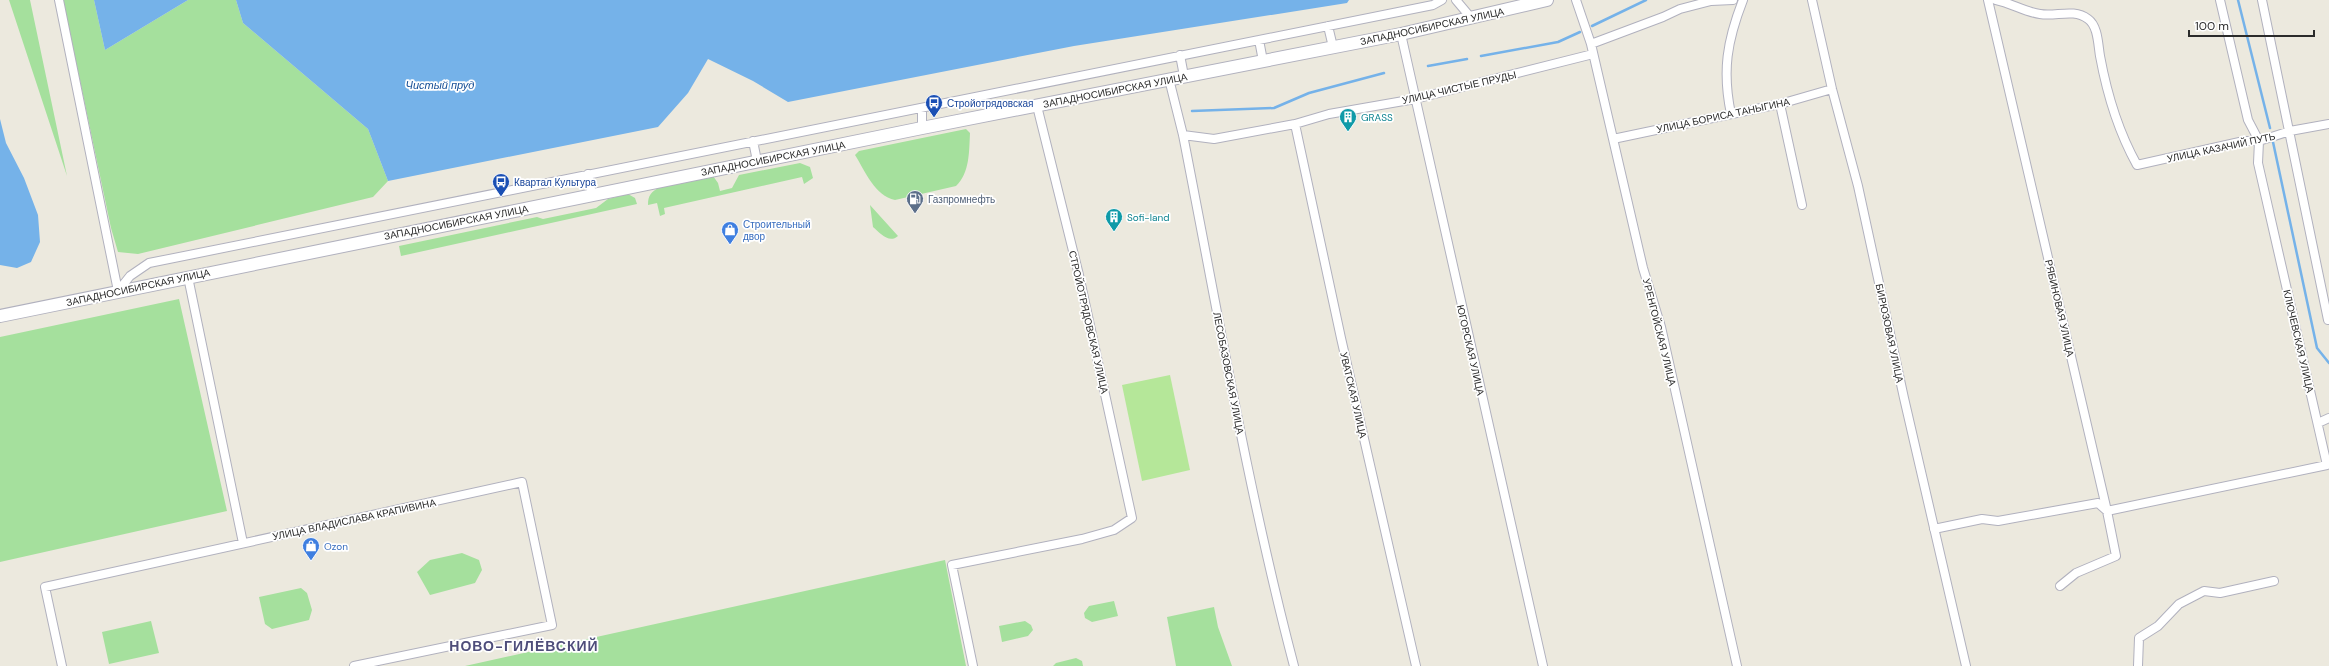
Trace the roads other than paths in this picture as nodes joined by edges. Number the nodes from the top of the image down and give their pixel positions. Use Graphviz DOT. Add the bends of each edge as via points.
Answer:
graph roads {
  1 [pos="59,0"];
  2 [pos="1442,0"];
  3 [pos="1456,0"];
  4 [pos="1547,0"];
  5 [pos="1576,0"];
  6 [pos="1733,0"];
  7 [pos="1743,0"];
  8 [pos="1812,0"];
  9 [pos="1988,0"];
  10 [pos="1996,0"];
  11 [pos="2220,0"];
  12 [pos="2262,0"];
  13 [pos="1472,19"];
  14 [pos="1328,26"];
  15 [pos="1401,34"];
  16 [pos="1259,40"];
  17 [pos="1591,44"];
  18 [pos="1333,47"];
  19 [pos="1593,54"];
  20 [pos="1180,55"];
  21 [pos="1263,61"];
  22 [pos="1184,76"];
  23 [pos="1170,79"];
  24 [pos="1832,89"];
  25 [pos="1415,99"];
  26 [pos="1780,104"];
  27 [pos="1037,106"];
  28 [pos="922,108"];
  29 [pos="1731,114"];
  30 [pos="1296,124"];
  31 [pos="2329,124"];
  32 [pos="922,128"];
  33 [pos="2290,131"];
  34 [pos="1183,135"];
  35 [pos="1613,139"];
  36 [pos="753,141"];
  37 [pos="2259,141"];
  38 [pos="757,161"];
  39 [pos="588,174"];
  40 [pos="592,194"];
  41 [pos="1802,205"];
  42 [pos="188,277"];
  43 [pos="118,291"];
  44 [pos="0,316"];
  45 [pos="2328,320"];
  46 [pos="2329,418"];
  47 [pos="2318,423"];
  48 [pos="2107,510"];
  49 [pos="1934,528"];
  50 [pos="243,543"];
  51 [pos="2274,581"];
  52 [pos="2060,586"];
  53 [pos="62,666"];
  54 [pos="354,666"];
  55 [pos="973,666"];
  56 [pos="1294,666"];
  57 [pos="1416,666"];
  58 [pos="1543,666"];
  59 [pos="1737,666"];
  60 [pos="1966,666"];
  61 [pos="2138,666"];
  1 -- 43 [label="street"];
  2 -- 14 [label="street" via="1433,5"];
  3 -- 13 [label="street"];
  4 -- 13 [label="main road, ЗАПАДНОСИБИРСКАЯ УЛИЦА"];
  5 -- 17 [label="street, УРЕНГОЙСКАЯ УЛИЦА"];
  6 -- 17 [label="street" via="1711,1 1680,9"];
  7 -- 29 [label="street" via="1734,23 1726,57 1726,89"];
  8 -- 24 [label="street, БИРЮЗОВАЯ УЛИЦА"];
  9 -- 48 [label="street, РЯБИНОВАЯ УЛИЦА"];
  10 -- 37 [label="street, УЛИЦА КАЗАЧИЙ ПУТЬ" via="2040,14 2077,14 2089,19 2096,30 2104,80 2113,113 2137,165 2244,141"];
  11 -- 37 [label="street" via="2248,120"];
  12 -- 33 [label="street"];
  13 -- 15 [label="main road, ЗАПАДНОСИБИРСКАЯ УЛИЦА"];
  14 -- 16 [label="street"];
  14 -- 18 [label="street"];
  15 -- 18 [label="main road, ЗАПАДНОСИБИРСКАЯ УЛИЦА"];
  15 -- 25 [label="street, ЮГОРСКАЯ УЛИЦА"];
  16 -- 20 [label="street"];
  16 -- 21 [label="street"];
  17 -- 19 [label="street, УРЕНГОЙСКАЯ УЛИЦА"];
  18 -- 21 [label="main road, ЗАПАДНОСИБИРСКАЯ УЛИЦА"];
  19 -- 25 [label="street, УЛИЦА ЧИСТЫЕ ПРУДЫ"];
  19 -- 35 [label="street, УРЕНГОЙСКАЯ УЛИЦА"];
  20 -- 22 [label="street"];
  20 -- 28 [label="street"];
  21 -- 22 [label="main road, ЗАПАДНОСИБИРСКАЯ УЛИЦА"];
  22 -- 23 [label="main road, ЗАПАДНОСИБИРСКАЯ УЛИЦА"];
  23 -- 27 [label="main road, ЗАПАДНОСИБИРСКАЯ УЛИЦА"];
  23 -- 34 [label="street, ЛЕСОБАЗОВСКАЯ УЛИЦА"];
  24 -- 26 [label="street, УЛИЦА БОРИСА ТАНЫГИНА"];
  24 -- 49 [label="street, БИРЮЗОВАЯ УЛИЦА" via="1858,186"];
  25 -- 30 [label="street, УЛИЦА ЧИСТЫЕ ПРУДЫ" via="1328,114"];
  25 -- 58 [label="street, ЮГОРСКАЯ УЛИЦА"];
  26 -- 29 [label="street, УЛИЦА БОРИСА ТАНЫГИНА"];
  26 -- 41 [label="street"];
  27 -- 32 [label="main road, ЗАПАДНОСИБИРСКАЯ УЛИЦА"];
  27 -- 55 [label="street, СТРОЙОТРЯДОВСКАЯ УЛИЦА" via="1079,275 1132,518 1114,530 1082,539 952,565"];
  28 -- 32 [label="street"];
  28 -- 36 [label="street"];
  29 -- 35 [label="street, УЛИЦА БОРИСА ТАНЫГИНА"];
  30 -- 34 [label="street, УЛИЦА ЧИСТЫЕ ПРУДЫ" via="1214,139"];
  30 -- 57 [label="street, УВАТСКАЯ УЛИЦА" via="1341,338"];
  31 -- 33 [label="street, УЛИЦА КАЗАЧИЙ ПУТЬ"];
  32 -- 38 [label="main road, ЗАПАДНОСИБИРСКАЯ УЛИЦА"];
  33 -- 37 [label="street, УЛИЦА КАЗАЧИЙ ПУТЬ"];
  33 -- 45 [label="street"];
  34 -- 56 [label="street, ЛЕСОБАЗОВСКАЯ УЛИЦА" via="1250,479"];
  35 -- 59 [label="street, УРЕНГОЙСКАЯ УЛИЦА" via="1643,268 1662,332"];
  36 -- 38 [label="street"];
  36 -- 39 [label="street"];
  37 -- 47 [label="street, КЛЮЧЕВСКАЯ УЛИЦА" via="2258,163"];
  38 -- 40 [label="main road, ЗАПАДНОСИБИРСКАЯ УЛИЦА"];
  39 -- 40 [label="street"];
  39 -- 43 [label="street" via="149,263 130,276"];
  40 -- 42 [label="main road, ЗАПАДНОСИБИРСКАЯ УЛИЦА"];
  42 -- 43 [label="main road, ЗАПАДНОСИБИРСКАЯ УЛИЦА"];
  42 -- 50 [label="street"];
  43 -- 44 [label="main road, ЗАПАДНОСИБИРСКАЯ УЛИЦА"];
  46 -- 47 [label="street"];
  47 -- 48 [label="street, КЛЮЧЕВСКАЯ УЛИЦА" via="2327,465"];
  48 -- 49 [label="street" via="2098,503 1998,521 1982,519"];
  48 -- 52 [label="street, РЯБИНОВАЯ УЛИЦА" via="2116,556 2076,573"];
  49 -- 60 [label="street, БИРЮЗОВАЯ УЛИЦА"];
  50 -- 53 [label="street, УЛИЦА ВЛАДИСЛАВА КРАПИВИНА" via="44,587"];
  50 -- 54 [label="street, УЛИЦА ВЛАДИСЛАВА КРАПИВИНА" via="522,482 552,625"];
  51 -- 61 [label="street" via="2220,593 2204,591 2179,604 2158,626 2139,638"];
}
